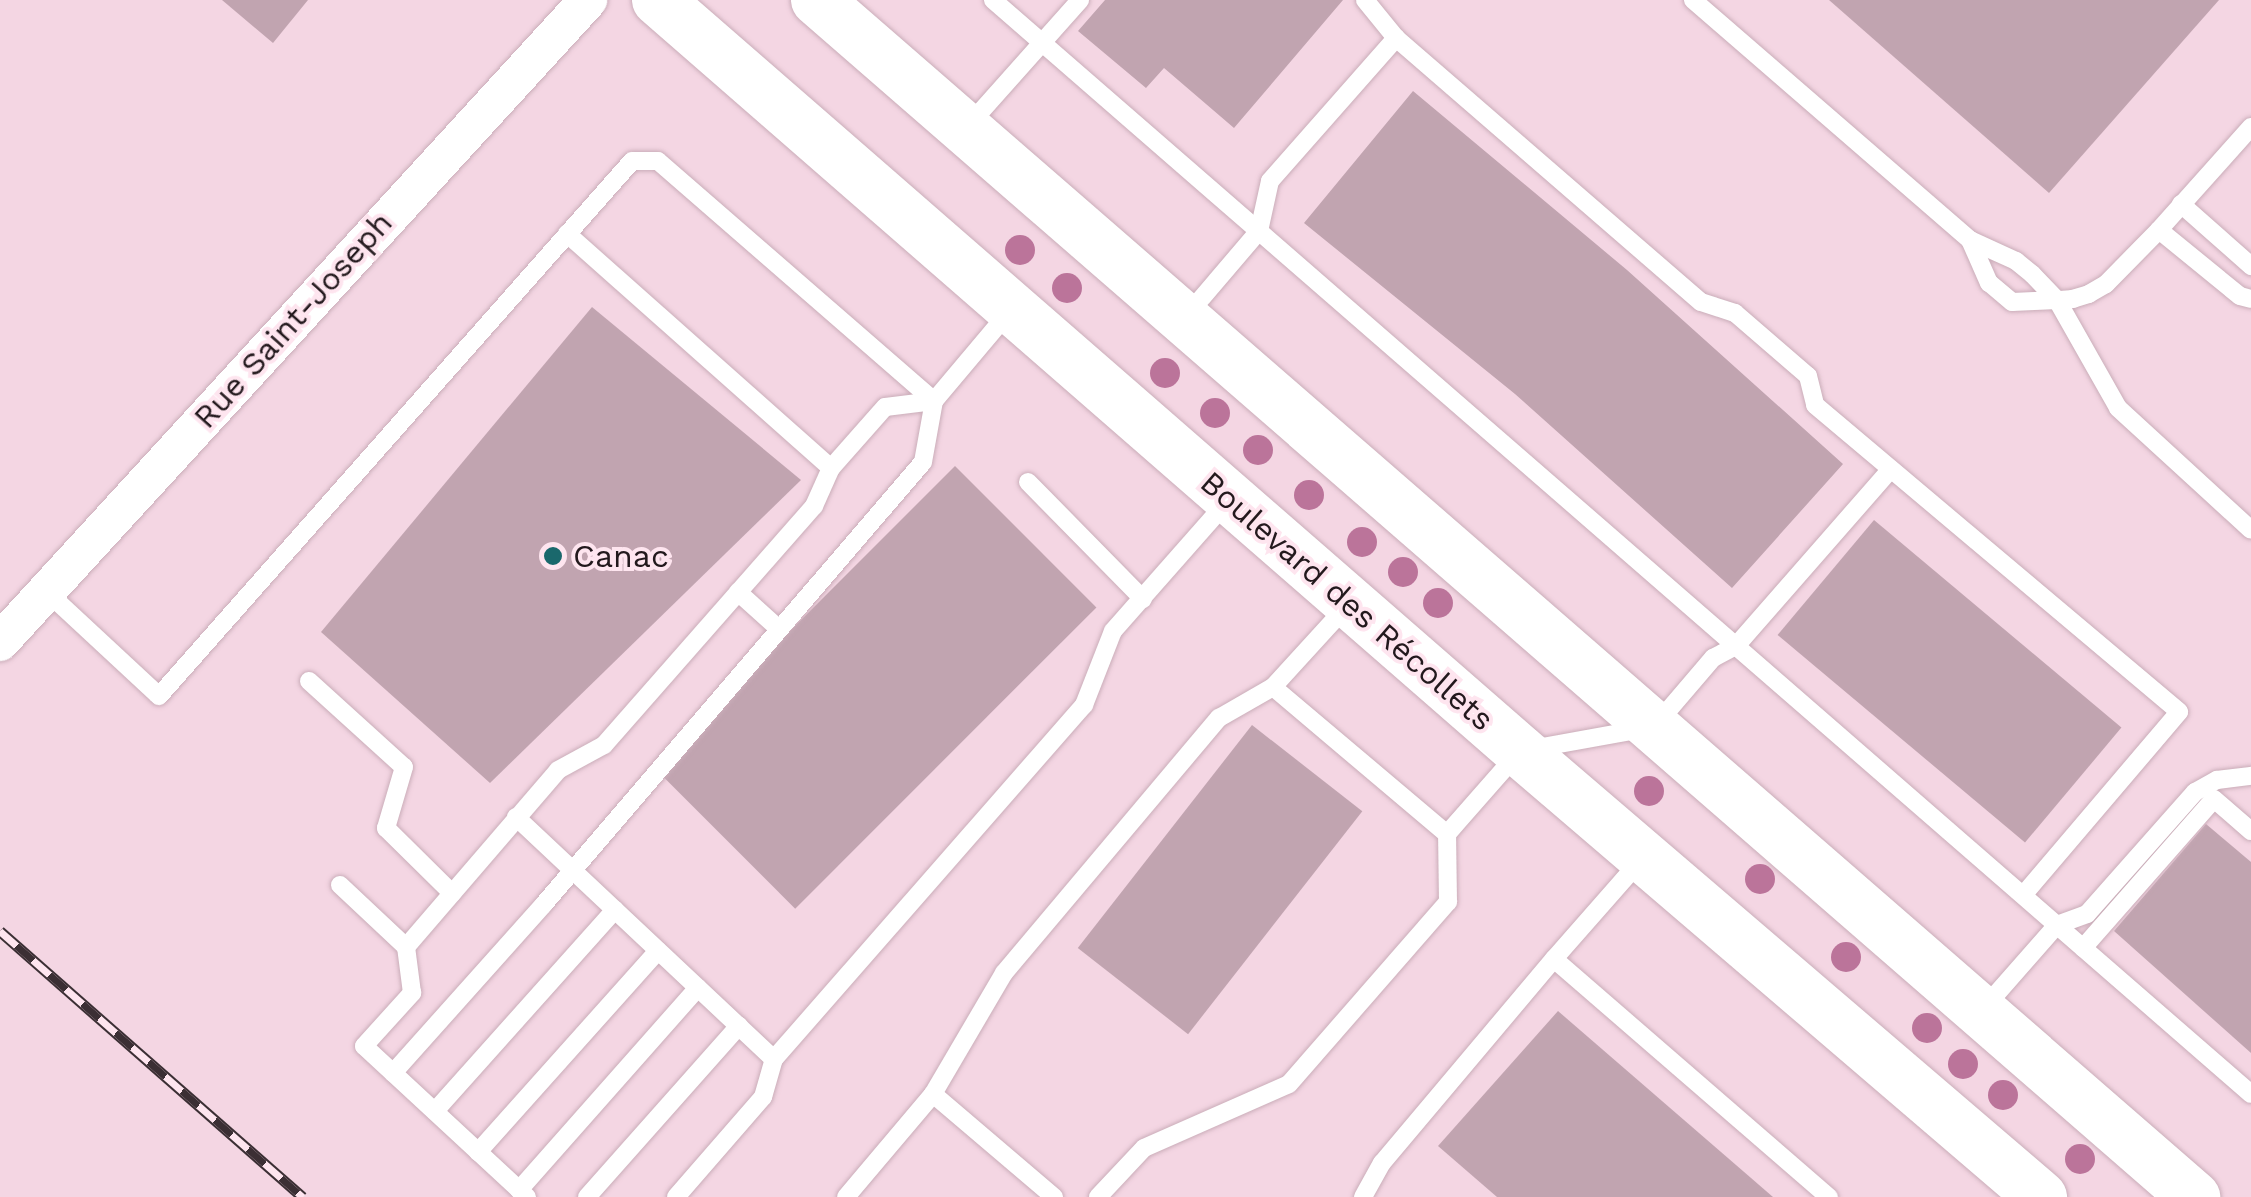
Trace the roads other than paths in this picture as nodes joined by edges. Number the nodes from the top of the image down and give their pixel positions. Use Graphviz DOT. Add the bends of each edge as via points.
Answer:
graph roads {
  1 [pos="588,0"];
  2 [pos="658,0"];
  3 [pos="817,0"];
  4 [pos="993,0"];
  5 [pos="1080,0"];
  6 [pos="1366,0"];
  7 [pos="1692,0"];
  8 [pos="1396,38"];
  9 [pos="1042,43"];
  10 [pos="2251,126"];
  11 [pos="964,131"];
  12 [pos="2181,204"];
  13 [pos="2158,230"];
  14 [pos="1259,231"];
  15 [pos="567,234"];
  16 [pos="1970,240"];
  17 [pos="2251,266"];
  18 [pos="2251,299"];
  19 [pos="2057,300"];
  20 [pos="1012,309"];
  21 [pos="1183,320"];
  22 [pos="934,401"];
  23 [pos="831,468"];
  24 [pos="1891,469"];
  25 [pos="1028,482"];
  26 [pos="1230,499"];
  27 [pos="2251,530"];
  28 [pos="46,591"];
  29 [pos="738,592"];
  30 [pos="1142,599"];
  31 [pos="1349,602"];
  32 [pos="779,629"];
  33 [pos="0,642"];
  34 [pos="1736,646"];
  35 [pos="309,681"];
  36 [pos="1272,687"];
  37 [pos="1654,727"];
  38 [pos="1520,751"];
  39 [pos="2251,776"];
  40 [pos="516,817"];
  41 [pos="2251,831"];
  42 [pos="1447,834"];
  43 [pos="1643,857"];
  44 [pos="571,870"];
  45 [pos="340,885"];
  46 [pos="452,893"];
  47 [pos="2023,895"];
  48 [pos="614,910"];
  49 [pos="2057,925"];
  50 [pos="406,948"];
  51 [pos="2083,948"];
  52 [pos="658,951"];
  53 [pos="1554,959"];
  54 [pos="698,988"];
  55 [pos="1980,1012"];
  56 [pos="739,1026"];
  57 [pos="774,1059"];
  58 [pos="393,1073"];
  59 [pos="933,1094"];
  60 [pos="2251,1094"];
  61 [pos="435,1112"];
  62 [pos="478,1152"];
  63 [pos="523,1194"];
  64 [pos="587,1197"];
  65 [pos="676,1197"];
  66 [pos="846,1197"];
  67 [pos="1054,1197"];
  68 [pos="1098,1197"];
  69 [pos="1363,1197"];
  70 [pos="1828,1197"];
  71 [pos="2041,1197"];
  72 [pos="2194,1197"];
  1 -- 28 [label="street, Rue Saint-Joseph"];
  2 -- 20 [label="main road, Boulevard des Récollets"];
  3 -- 11 [label="main road"];
  4 -- 9 [label="lane"];
  5 -- 9 [label="lane"];
  6 -- 8 [label="lane"];
  7 -- 16 [label="lane"];
  8 -- 14 [label="lane" via="1270,181"];
  8 -- 24 [label="lane" via="1701,302 1735,313 1808,376 1814,405"];
  9 -- 11 [label="lane"];
  9 -- 14 [label="lane"];
  10 -- 12 [label="lane"];
  11 -- 21 [label="main road"];
  12 -- 13 [label="lane"];
  12 -- 17 [label="lane"];
  13 -- 18 [label="lane"];
  13 -- 19 [label="lane" via="2106,284"];
  14 -- 21 [label="lane"];
  14 -- 34 [label="lane"];
  15 -- 22 [label="lane" via="632,161 658,161"];
  15 -- 23 [label="lane"];
  15 -- 28 [label="lane" via="158,696"];
  16 -- 19 [label="lane" via="2016,261"];
  16 -- 19 [label="lane" via="1990,283 2012,302"];
  19 -- 27 [label="lane" via="2118,408"];
  20 -- 22 [label="lane"];
  20 -- 26 [label="main road, Boulevard des Récollets"];
  21 -- 37 [label="main road"];
  22 -- 23 [label="lane" via="885,407"];
  22 -- 32 [label="lane" via="923,462"];
  23 -- 29 [label="lane" via="814,506"];
  24 -- 34 [label="lane"];
  24 -- 47 [label="lane" via="2179,712"];
  25 -- 30 [label="lane"];
  26 -- 30 [label="lane"];
  26 -- 31 [label="main road, Boulevard des Récollets"];
  28 -- 33 [label="street, Rue Saint-Joseph"];
  29 -- 32 [label="lane"];
  29 -- 40 [label="lane" via="604,744 558,770"];
  30 -- 57 [label="lane" via="1114,631 1084,705"];
  31 -- 36 [label="lane"];
  31 -- 38 [label="main road, Boulevard des Récollets"];
  32 -- 44 [label="lane"];
  34 -- 37 [label="lane" via="1714,658"];
  34 -- 47 [label="lane"];
  35 -- 46 [label="lane" via="404,767 386,828"];
  36 -- 42 [label="lane"];
  36 -- 59 [label="lane" via="1219,718 1017,958"];
  37 -- 38 [label="lane"];
  37 -- 55 [label="main road"];
  38 -- 42 [label="lane"];
  38 -- 43 [label="main road, Boulevard des Récollets"];
  39 -- 49 [label="lane" via="2217,780 2195,792 2087,914"];
  40 -- 44 [label="lane"];
  40 -- 46 [label="lane"];
  41 -- 51 [label="lane" via="2214,799"];
  42 -- 68 [label="lane" via="1448,902 1289,1084 1144,1148"];
  43 -- 53 [label="lane"];
  43 -- 71 [label="main road, Boulevard des Récollets"];
  44 -- 48 [label="lane"];
  44 -- 58 [label="lane"];
  45 -- 50 [label="lane"];
  46 -- 50 [label="lane"];
  47 -- 49 [label="lane"];
  48 -- 52 [label="lane"];
  48 -- 61 [label="lane"];
  49 -- 51 [label="lane"];
  49 -- 55 [label="lane"];
  50 -- 58 [label="lane" via="412,993 364,1046"];
  51 -- 60 [label="lane"];
  52 -- 54 [label="lane"];
  52 -- 62 [label="lane"];
  53 -- 69 [label="lane" via="1382,1163"];
  53 -- 70 [label="lane"];
  54 -- 56 [label="lane"];
  54 -- 63 [label="lane"];
  55 -- 72 [label="main road"];
  56 -- 57 [label="lane"];
  56 -- 64 [label="lane"];
  57 -- 65 [label="lane" via="764,1097"];
  58 -- 61 [label="lane"];
  59 -- 66 [label="lane"];
  59 -- 67 [label="lane"];
  61 -- 62 [label="lane"];
  62 -- 63 [label="lane"];
}
